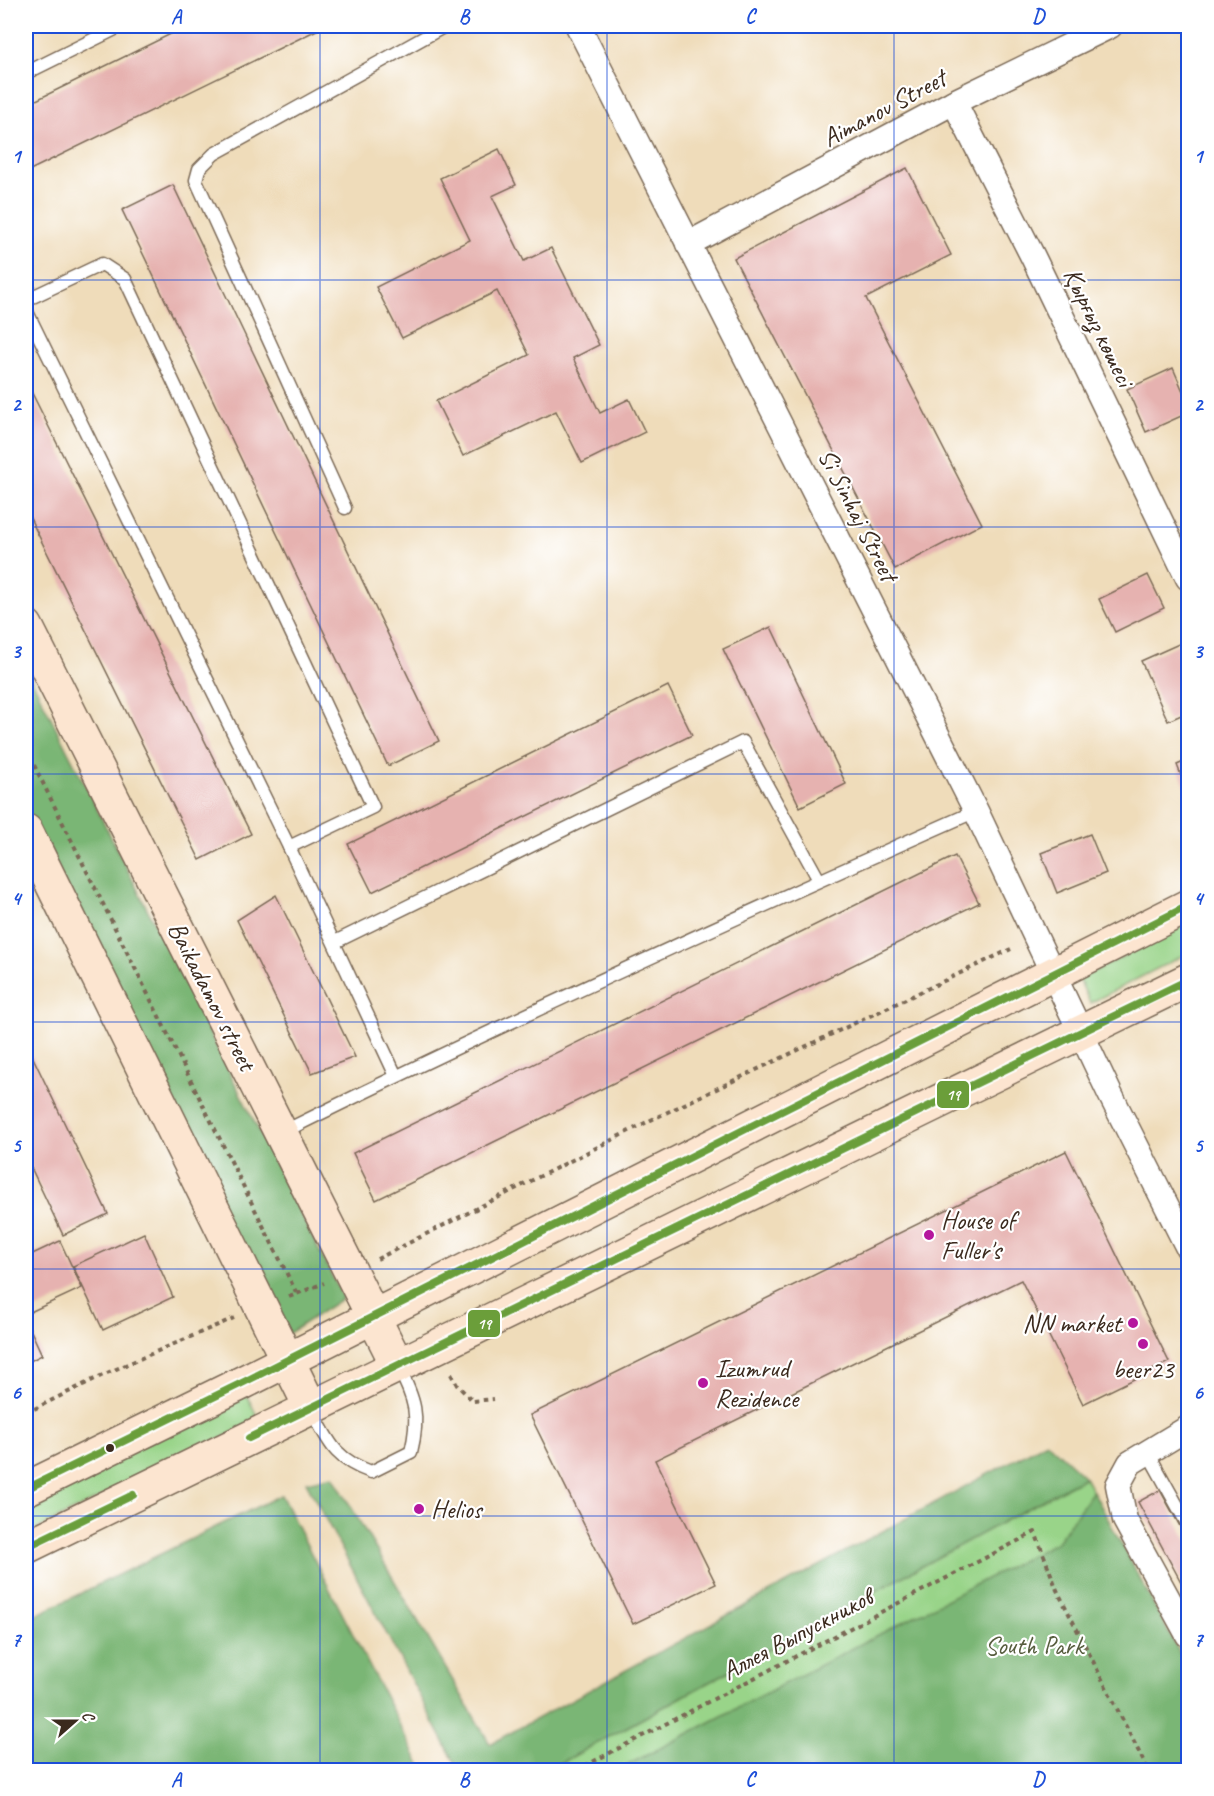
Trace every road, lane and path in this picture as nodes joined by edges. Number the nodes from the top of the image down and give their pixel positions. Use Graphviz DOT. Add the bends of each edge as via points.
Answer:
graph roads {
  1 [pos="121,26"];
  2 [pos="446,26"];
  3 [pos="578,26"];
  4 [pos="1110,26"];
  5 [pos="26,73"];
  6 [pos="954,102"];
  7 [pos="688,244"];
  8 [pos="26,300"];
  9 [pos="26,310"];
  10 [pos="345,508"];
  11 [pos="1188,578"];
  12 [pos="26,626"];
  13 [pos="26,749"];
  14 [pos="976,811"];
  15 [pos="26,831"];
  16 [pos="289,847"];
  17 [pos="819,880"];
  18 [pos="1188,906"];
  19 [pos="1035,937"];
  20 [pos="335,942"];
  21 [pos="1052,973"];
  22 [pos="1188,980"];
  23 [pos="1082,1033"];
  24 [pos="396,1076"];
  25 [pos="281,1133"];
  26 [pos="1188,1248"];
  27 [pos="351,1272"];
  28 [pos="297,1294"];
  29 [pos="261,1308"];
  30 [pos="374,1317"];
  31 [pos="286,1361"];
  32 [pos="398,1366"];
  33 [pos="457,1385"];
  34 [pos="494,1399"];
  35 [pos="311,1408"];
  36 [pos="26,1413"];
  37 [pos="1188,1428"];
  38 [pos="1148,1453"];
  39 [pos="26,1489"];
  40 [pos="1188,1525"];
  41 [pos="26,1547"];
  42 [pos="1188,1635"];
  43 [pos="577,1770"];
  44 [pos="1148,1770"];
  1 -- 5 [label="lane"];
  2 -- 10 [label="lane" via="214,154 199,169 196,180"];
  3 -- 7 [label="street, Si Sinhaj Street"];
  4 -- 6 [label="street, Aimanov Street"];
  6 -- 7 [label="street, Aimanov Street"];
  6 -- 11 [label="street, Қырғыз көшесі"];
  7 -- 14 [label="street, Si Sinhaj Street"];
  8 -- 16 [label="lane" via="102,264 125,279 373,807"];
  9 -- 16 [label="lane"];
  12 -- 25 [label="main road, Baikadamov street"];
  13 -- 28 [label="path"];
  14 -- 17 [label="lane"];
  14 -- 19 [label="street, Si Sinhaj Street"];
  15 -- 29 [label="main road" via="38,868"];
  16 -- 20 [label="lane"];
  17 -- 20 [label="lane" via="743,742"];
  17 -- 24 [label="lane"];
  18 -- 21 [label="main road"];
  19 -- 21 [label="street, Si Sinhaj Street"];
  19 -- 27 [label="path" via="655,1118"];
  20 -- 24 [label="lane"];
  21 -- 23 [label="street, Si Sinhaj Street"];
  21 -- 30 [label="main road"];
  22 -- 23 [label="main road"];
  23 -- 26 [label="street, Si Sinhaj Street"];
  23 -- 32 [label="main road"];
  24 -- 25 [label="lane"];
  25 -- 27 [label="main road, Baikadamov street"];
  27 -- 28 [label="path"];
  27 -- 30 [label="main road, Baikadamov street"];
  28 -- 29 [label="path"];
  29 -- 31 [label="main road"];
  29 -- 36 [label="path" via="107,1373"];
  30 -- 31 [label="main road"];
  30 -- 32 [label="main road, Baikadamov street"];
  31 -- 35 [label="main road"];
  31 -- 39 [label="main road"];
  32 -- 35 [label="main road"];
  32 -- 35 [label="lane" via="416,1408 411,1452 370,1472 349,1464 335,1450"];
  33 -- 34 [label="path" via="473,1401"];
  35 -- 41 [label="main road"];
  37 -- 38 [label="street"];
  38 -- 40 [label="lane"];
  38 -- 42 [label="street" via="1130,1463 1118,1485 1125,1520"];
  43 -- 44 [label="path, Аллея Выпускников" via="1035,1532 1058,1590"];
}
